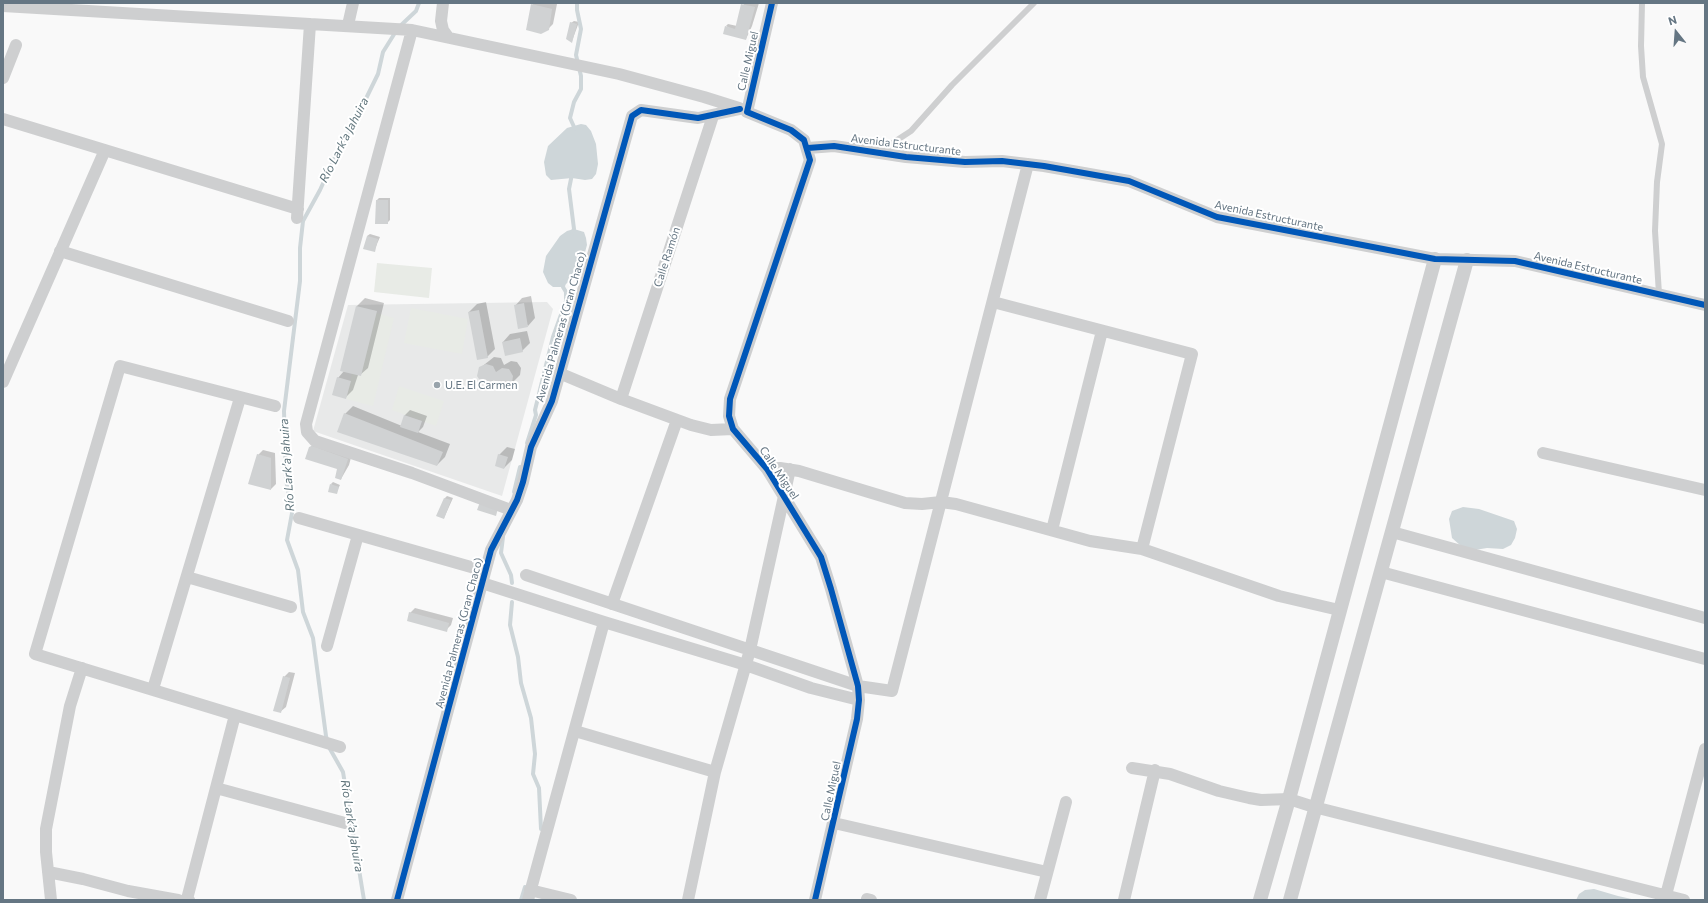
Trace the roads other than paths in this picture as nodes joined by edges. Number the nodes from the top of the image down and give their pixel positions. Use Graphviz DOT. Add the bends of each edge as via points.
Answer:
graph roads {
  1 [pos="353,3"];
  2 [pos="443,3"];
  3 [pos="772,3"];
  4 [pos="1034,3"];
  5 [pos="1642,3"];
  6 [pos="3,6"];
  7 [pos="145,9"];
  8 [pos="310,24"];
  9 [pos="348,25"];
  10 [pos="412,30"];
  11 [pos="448,37"];
  12 [pos="16,45"];
  13 [pos="3,78"];
  14 [pos="744,110"];
  15 [pos="713,116"];
  16 [pos="3,119"];
  17 [pos="808,148"];
  18 [pos="105,150"];
  19 [pos="881,154"];
  20 [pos="1028,164"];
  21 [pos="60,251"];
  22 [pos="1435,259"];
  23 [pos="1467,260"];
  24 [pos="1659,294"];
  25 [pos="993,302"];
  26 [pos="1705,305"];
  27 [pos="288,322"];
  28 [pos="1102,331"];
  29 [pos="559,373"];
  30 [pos="3,382"];
  31 [pos="240,398"];
  32 [pos="621,399"];
  33 [pos="275,406"];
  34 [pos="677,420"];
  35 [pos="733,429"];
  36 [pos="1543,453"];
  37 [pos="767,469"];
  38 [pos="790,469"];
  39 [pos="1705,490"];
  40 [pos="784,496"];
  41 [pos="941,502"];
  42 [pos="511,510"];
  43 [pos="299,518"];
  44 [pos="1052,530"];
  45 [pos="1392,532"];
  46 [pos="358,535"];
  47 [pos="1142,549"];
  48 [pos="485,571"];
  49 [pos="1382,572"];
  50 [pos="526,575"];
  51 [pos="187,577"];
  52 [pos="482,583"];
  53 [pos="612,604"];
  54 [pos="291,607"];
  55 [pos="1339,610"];
  56 [pos="1705,618"];
  57 [pos="604,622"];
  58 [pos="327,646"];
  59 [pos="750,650"];
  60 [pos="1705,659"];
  61 [pos="746,665"];
  62 [pos="82,668"];
  63 [pos="858,686"];
  64 [pos="152,689"];
  65 [pos="859,700"];
  66 [pos="234,715"];
  67 [pos="575,731"];
  68 [pos="340,747"];
  69 [pos="1705,749"];
  70 [pos="1132,768"];
  71 [pos="1154,770"];
  72 [pos="715,772"];
  73 [pos="216,788"];
  74 [pos="1289,799"];
  75 [pos="1066,802"];
  76 [pos="1314,807"];
  77 [pos="345,823"];
  78 [pos="834,823"];
  79 [pos="48,872"];
  80 [pos="1047,872"];
  81 [pos="529,895"];
  82 [pos="1665,897"];
  83 [pos="51,900"];
  84 [pos="184,900"];
  85 [pos="397,900"];
  86 [pos="571,900"];
  87 [pos="688,900"];
  88 [pos="815,900"];
  89 [pos="1040,900"];
  90 [pos="1124,900"];
  91 [pos="1260,900"];
  92 [pos="1290,900"];
  93 [pos="1684,900"];
  1 -- 9 [label="street"];
  2 -- 11 [label="street" via="441,21"];
  3 -- 14 [label="street, Calle Miguel"];
  4 -- 19 [label="lane" via="952,85 911,131"];
  5 -- 24 [label="lane" via="1643,77 1662,144 1655,231"];
  6 -- 7 [label="street"];
  7 -- 8 [label="street"];
  8 -- 9 [label="street"];
  8 -- 18 [label="street" via="298,213"];
  9 -- 10 [label="street"];
  10 -- 11 [label="street"];
  10 -- 42 [label="street" via="306,424 306,432 315,441 412,473"];
  11 -- 14 [label="street" via="619,74"];
  12 -- 13 [label="street"];
  14 -- 15 [label="street, Avenida Palmeras (Gran Chaco)"];
  14 -- 17 [label="street" via="791,130 804,140"];
  15 -- 29 [label="street, Avenida Palmeras (Gran Chaco)" via="698,118 641,110 632,116"];
  15 -- 32 [label="street, Calle Ramón"];
  16 -- 18 [label="street"];
  17 -- 19 [label="street, Avenida Estructurante" via="834,146"];
  17 -- 35 [label="street, Calle Miguel" via="810,160 730,399 729,416"];
  18 -- 21 [label="street"];
  19 -- 20 [label="street, Avenida Estructurante" via="965,162"];
  20 -- 22 [label="street, Avenida Estructurante" via="1129,182 1217,217"];
  20 -- 25 [label="street"];
  21 -- 27 [label="street"];
  21 -- 30 [label="street"];
  22 -- 23 [label="street, Avenida Estructurante"];
  22 -- 55 [label="street"];
  23 -- 24 [label="street, Avenida Estructurante" via="1514,262"];
  23 -- 45 [label="street"];
  24 -- 26 [label="street, Avenida Estructurante"];
  25 -- 28 [label="street"];
  25 -- 41 [label="street"];
  28 -- 44 [label="street"];
  28 -- 47 [label="street" via="1192,354"];
  29 -- 32 [label="street"];
  29 -- 42 [label="street, Avenida Palmeras (Gran Chaco)" via="552,401 531,447 523,482"];
  31 -- 33 [label="street"];
  31 -- 51 [label="street"];
  31 -- 62 [label="street" via="120,366 35,654"];
  32 -- 34 [label="street"];
  34 -- 35 [label="street" via="711,430"];
  34 -- 53 [label="street"];
  35 -- 37 [label="street, Calle Miguel"];
  36 -- 39 [label="street"];
  37 -- 38 [label="street"];
  37 -- 40 [label="street, Calle Miguel"];
  38 -- 40 [label="street"];
  38 -- 41 [label="street" via="905,504"];
  40 -- 59 [label="street"];
  40 -- 63 [label="street, Calle Miguel" via="821,557"];
  41 -- 44 [label="street"];
  41 -- 63 [label="street" via="892,691"];
  42 -- 48 [label="street, Avenida Palmeras (Gran Chaco)" via="491,550"];
  43 -- 46 [label="street"];
  44 -- 47 [label="street" via="1090,541"];
  45 -- 49 [label="street"];
  45 -- 56 [label="street"];
  46 -- 48 [label="street"];
  46 -- 58 [label="street"];
  47 -- 55 [label="street" via="1279,596"];
  48 -- 52 [label="street, Avenida Palmeras (Gran Chaco)"];
  49 -- 60 [label="street"];
  49 -- 76 [label="street"];
  50 -- 53 [label="street"];
  51 -- 54 [label="street"];
  51 -- 64 [label="street"];
  52 -- 57 [label="street"];
  52 -- 85 [label="street, Avenida Palmeras (Gran Chaco)"];
  53 -- 59 [label="street"];
  55 -- 74 [label="street"];
  57 -- 61 [label="street"];
  57 -- 67 [label="street"];
  59 -- 61 [label="street"];
  59 -- 63 [label="street"];
  61 -- 65 [label="street" via="811,688"];
  61 -- 72 [label="street"];
  62 -- 64 [label="street"];
  62 -- 79 [label="street" via="70,706 46,828"];
  63 -- 65 [label="street, Calle Miguel"];
  64 -- 66 [label="street"];
  65 -- 78 [label="street, Calle Miguel"];
  66 -- 68 [label="street"];
  66 -- 73 [label="street"];
  67 -- 72 [label="street"];
  67 -- 81 [label="street"];
  69 -- 82 [label="street"];
  70 -- 71 [label="street"];
  71 -- 74 [label="street" via="1242,796 1261,800"];
  71 -- 90 [label="street"];
  72 -- 87 [label="street"];
  73 -- 77 [label="street"];
  73 -- 84 [label="street"];
  74 -- 76 [label="street"];
  74 -- 91 [label="street"];
  75 -- 80 [label="street"];
  76 -- 82 [label="street"];
  76 -- 92 [label="street"];
  78 -- 80 [label="street"];
  78 -- 88 [label="street, Calle Miguel"];
  79 -- 83 [label="street"];
  79 -- 84 [label="street" via="128,891"];
  80 -- 89 [label="street"];
  81 -- 86 [label="street"];
  82 -- 93 [label="street"];
}
